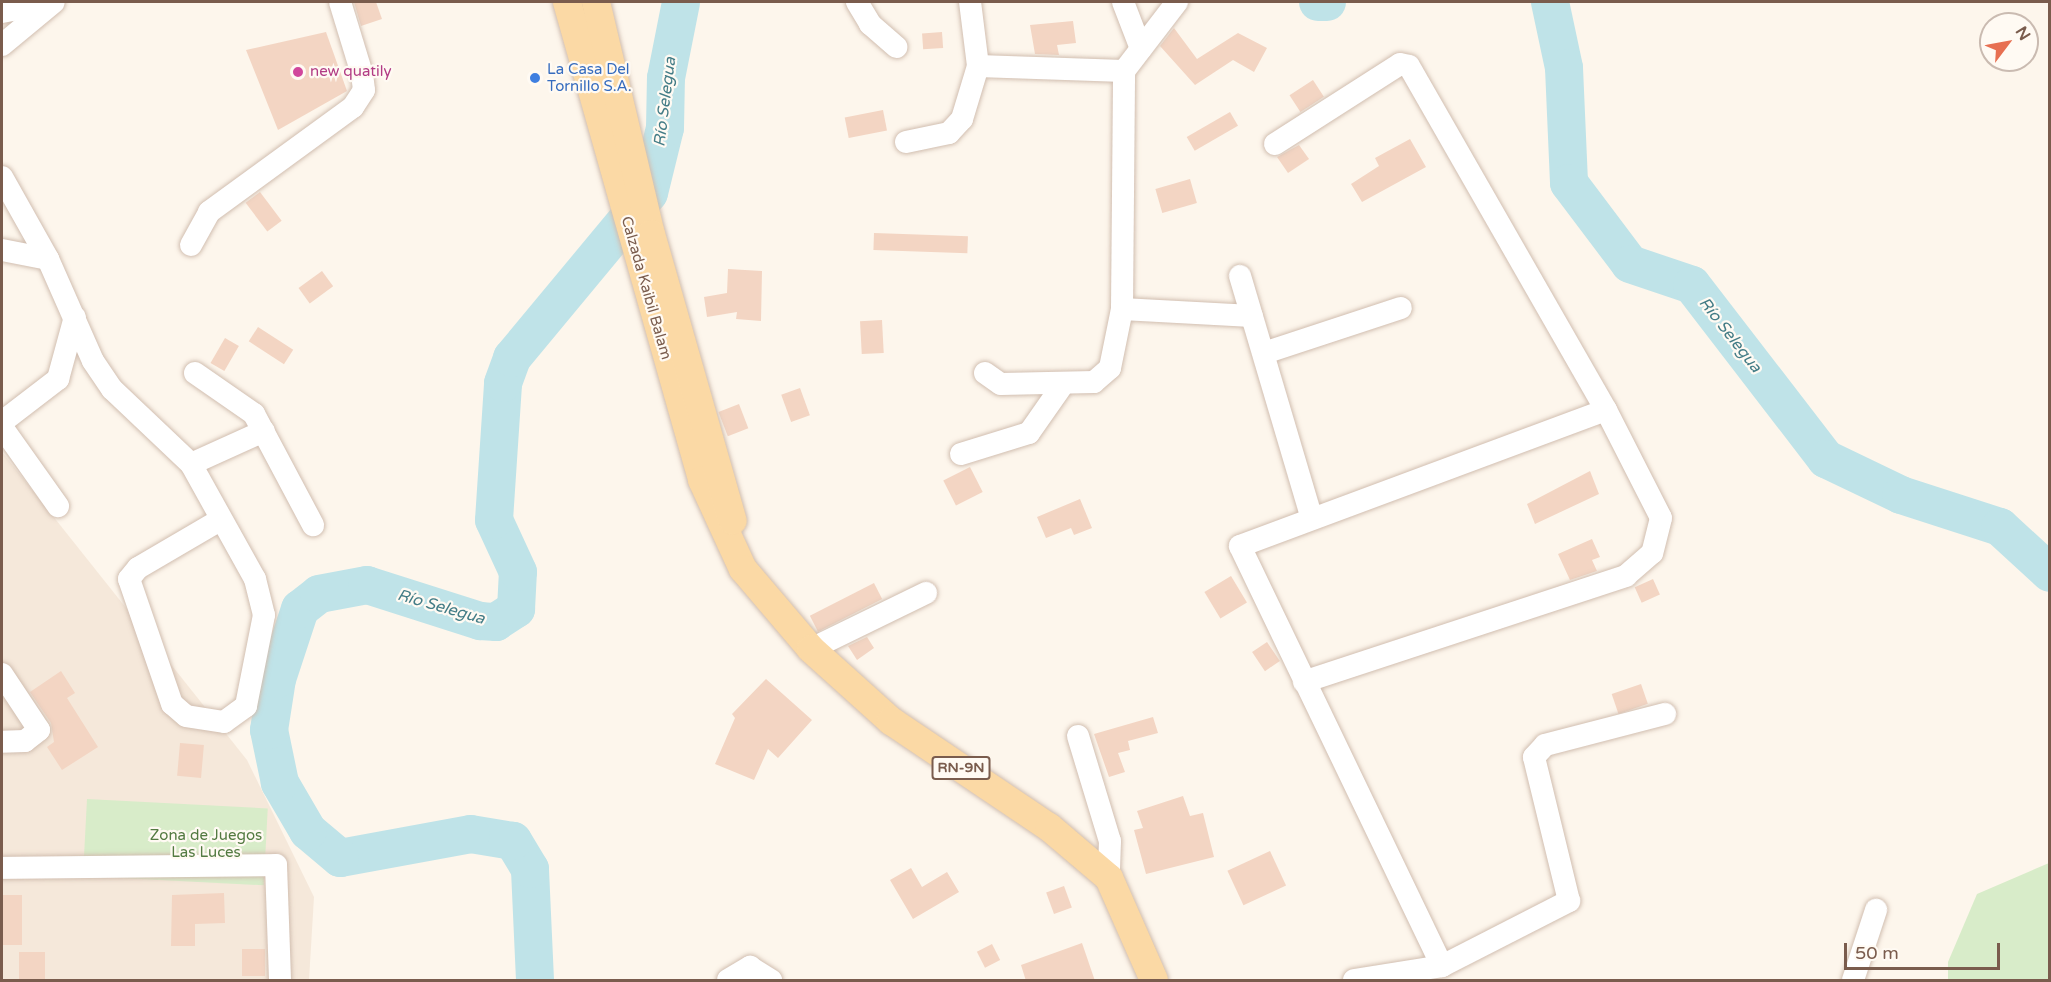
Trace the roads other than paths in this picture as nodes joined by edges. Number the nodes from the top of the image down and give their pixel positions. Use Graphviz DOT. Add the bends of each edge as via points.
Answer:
graph roads {
  1 [pos="54,2"];
  2 [pos="59,2"];
  3 [pos="340,2"];
  4 [pos="567,2"];
  5 [pos="596,2"];
  6 [pos="857,2"];
  7 [pos="970,2"];
  8 [pos="1124,2"];
  9 [pos="1177,2"];
  10 [pos="2,12"];
  11 [pos="2,45"];
  12 [pos="896,47"];
  13 [pos="1141,49"];
  14 [pos="978,66"];
  15 [pos="1124,71"];
  16 [pos="906,142"];
  17 [pos="1275,144"];
  18 [pos="625,170"];
  19 [pos="2,177"];
  20 [pos="191,245"];
  21 [pos="2,249"];
  22 [pos="48,259"];
  23 [pos="1240,276"];
  24 [pos="1401,308"];
  25 [pos="1122,309"];
  26 [pos="1252,316"];
  27 [pos="75,317"];
  28 [pos="1264,353"];
  29 [pos="985,373"];
  30 [pos="195,374"];
  31 [pos="1064,383"];
  32 [pos="1606,410"];
  33 [pos="2,424"];
  34 [pos="264,431"];
  35 [pos="961,454"];
  36 [pos="191,464"];
  37 [pos="58,506"];
  38 [pos="1312,519"];
  39 [pos="220,520"];
  40 [pos="313,525"];
  41 [pos="742,569"];
  42 [pos="926,593"];
  43 [pos="811,649"];
  44 [pos="2,674"];
  45 [pos="1304,682"];
  46 [pos="1665,714"];
  47 [pos="1078,736"];
  48 [pos="2,742"];
  49 [pos="2,868"];
  50 [pos="1109,878"];
  51 [pos="1876,910"];
  52 [pos="1442,966"];
  53 [pos="280,981"];
  54 [pos="728,981"];
  55 [pos="771,981"];
  56 [pos="1154,981"];
  57 [pos="1354,981"];
  58 [pos="1853,981"];
  1 -- 2 [label="street"];
  1 -- 10 [label="street"];
  1 -- 11 [label="street"];
  3 -- 20 [label="street" via="364,90 353,107 208,212"];
  4 -- 18 [label="main road, Calzada Kaibil Balam / RN-9N"];
  5 -- 18 [label="main road, Calzada Kaibil Balam / RN-9N"];
  6 -- 12 [label="street" via="870,24"];
  7 -- 14 [label="street"];
  8 -- 13 [label="street"];
  9 -- 13 [label="street"];
  13 -- 15 [label="street"];
  14 -- 15 [label="street"];
  14 -- 16 [label="street" via="962,119 949,133"];
  15 -- 25 [label="street"];
  17 -- 32 [label="street" via="1400,64 1408,66"];
  18 -- 41 [label="main road, Calzada Kaibil Balam / RN-9N" via="651,234 723,472"];
  18 -- 41 [label="main road, Calzada Kaibil Balam / RN-9N" via="637,261 702,480"];
  19 -- 22 [label="street"];
  21 -- 22 [label="street"];
  22 -- 27 [label="street"];
  23 -- 26 [label="street"];
  24 -- 28 [label="street"];
  25 -- 26 [label="street"];
  25 -- 31 [label="street" via="1104,377"];
  26 -- 28 [label="street"];
  27 -- 33 [label="street" via="58,379"];
  27 -- 36 [label="street" via="93,361 112,389"];
  28 -- 38 [label="street"];
  29 -- 31 [label="street" via="1001,384"];
  30 -- 34 [label="street" via="254,414"];
  31 -- 35 [label="street" via="1029,433"];
  32 -- 38 [label="street"];
  32 -- 45 [label="street" via="1661,518 1652,553 1626,576"];
  33 -- 37 [label="street"];
  34 -- 36 [label="street"];
  34 -- 40 [label="street"];
  36 -- 39 [label="street"];
  38 -- 45 [label="street" via="1240,546"];
  39 -- 39 [label="street" via="255,579 264,615 246,706 224,722 186,716 172,704 129,579 138,567"];
  41 -- 43 [label="main road, Calzada Kaibil Balam / RN-9N"];
  42 -- 43 [label="street"];
  43 -- 50 [label="main road, Calzada Kaibil Balam / RN-9N" via="891,721 1049,827"];
  44 -- 48 [label="street" via="39,730 25,741"];
  45 -- 52 [label="street"];
  46 -- 52 [label="street" via="1545,745 1534,757 1569,901"];
  47 -- 50 [label="street" via="1110,841"];
  49 -- 53 [label="street" via="276,865"];
  50 -- 56 [label="main road, Calzada Kaibil Balam / RN-9N"];
  51 -- 58 [label="street"];
  52 -- 57 [label="street"];
  54 -- 55 [label="street" via="750,967"];
}
